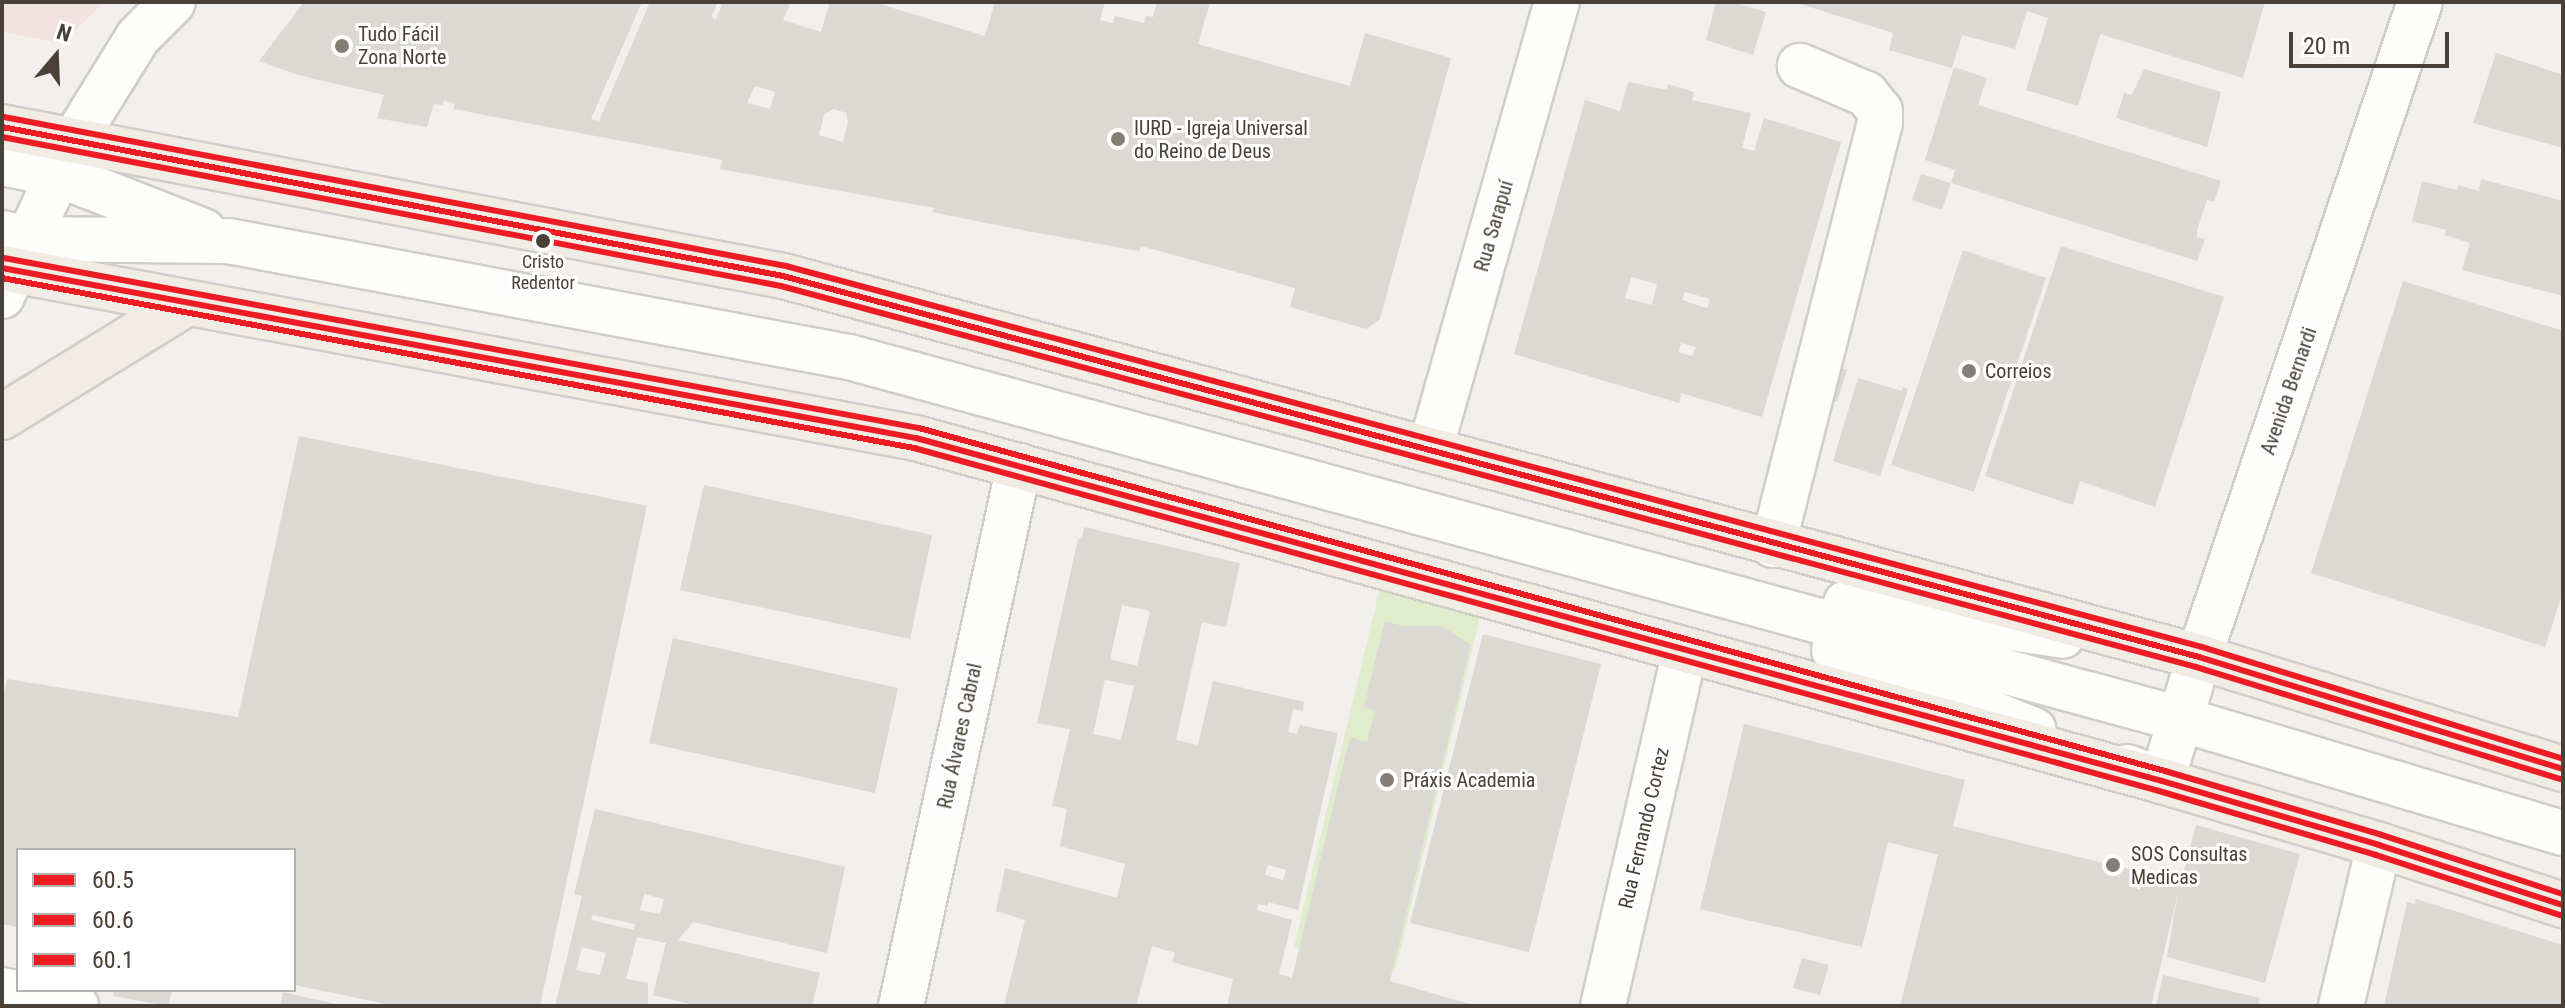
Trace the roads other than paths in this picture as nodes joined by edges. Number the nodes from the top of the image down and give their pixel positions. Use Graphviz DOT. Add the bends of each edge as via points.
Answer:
graph roads {
  1 [pos="173,2"];
  2 [pos="1557,2"];
  3 [pos="2420,2"];
  4 [pos="1800,66"];
  5 [pos="2,127"];
  6 [pos="65,158"];
  7 [pos="2,163"];
  8 [pos="228,241"];
  9 [pos="9,261"];
  10 [pos="187,303"];
  11 [pos="2,417"];
  12 [pos="1430,450"];
  13 [pos="1019,466"];
  14 [pos="1773,545"];
  15 [pos="1641,573"];
  16 [pos="1685,650"];
  17 [pos="2199,657"];
  18 [pos="2180,719"];
  19 [pos="2563,769"];
  20 [pos="2162,781"];
  21 [pos="2563,833"];
  22 [pos="2379,845"];
  23 [pos="2563,905"];
  24 [pos="2,990"];
  25 [pos="76,1006"];
  26 [pos="901,1006"];
  27 [pos="1603,1006"];
  28 [pos="2341,1006"];
  1 -- 6 [label="street" via="138,37"];
  2 -- 12 [label="street, Rua Sarapuí"];
  3 -- 17 [label="street, Avenida Bernardi"];
  4 -- 14 [label="street" via="1866,94 1880,111 1880,122"];
  5 -- 6 [label="main road"];
  6 -- 7 [label="street"];
  6 -- 8 [label="street"];
  6 -- 9 [label="street"];
  6 -- 12 [label="main road" via="783,276"];
  8 -- 9 [label="street"];
  8 -- 15 [label="street" via="849,357"];
  9 -- 10 [label="main road"];
  10 -- 11 [label="main road"];
  10 -- 13 [label="main road" via="916,438"];
  12 -- 14 [label="main road"];
  13 -- 16 [label="main road"];
  13 -- 26 [label="street, Rua Álvares Cabral"];
  14 -- 17 [label="main road"];
  15 -- 17 [label="street"];
  15 -- 18 [label="street"];
  15 -- 20 [label="street"];
  16 -- 20 [label="main road"];
  16 -- 27 [label="street, Rua Fernando Cortez"];
  17 -- 18 [label="street, Avenida Bernardi"];
  17 -- 19 [label="main road"];
  18 -- 20 [label="street, Avenida Bernardi"];
  18 -- 21 [label="street"];
  20 -- 22 [label="main road"];
  22 -- 23 [label="main road"];
  22 -- 28 [label="street"];
  24 -- 25 [label="street"];
}
